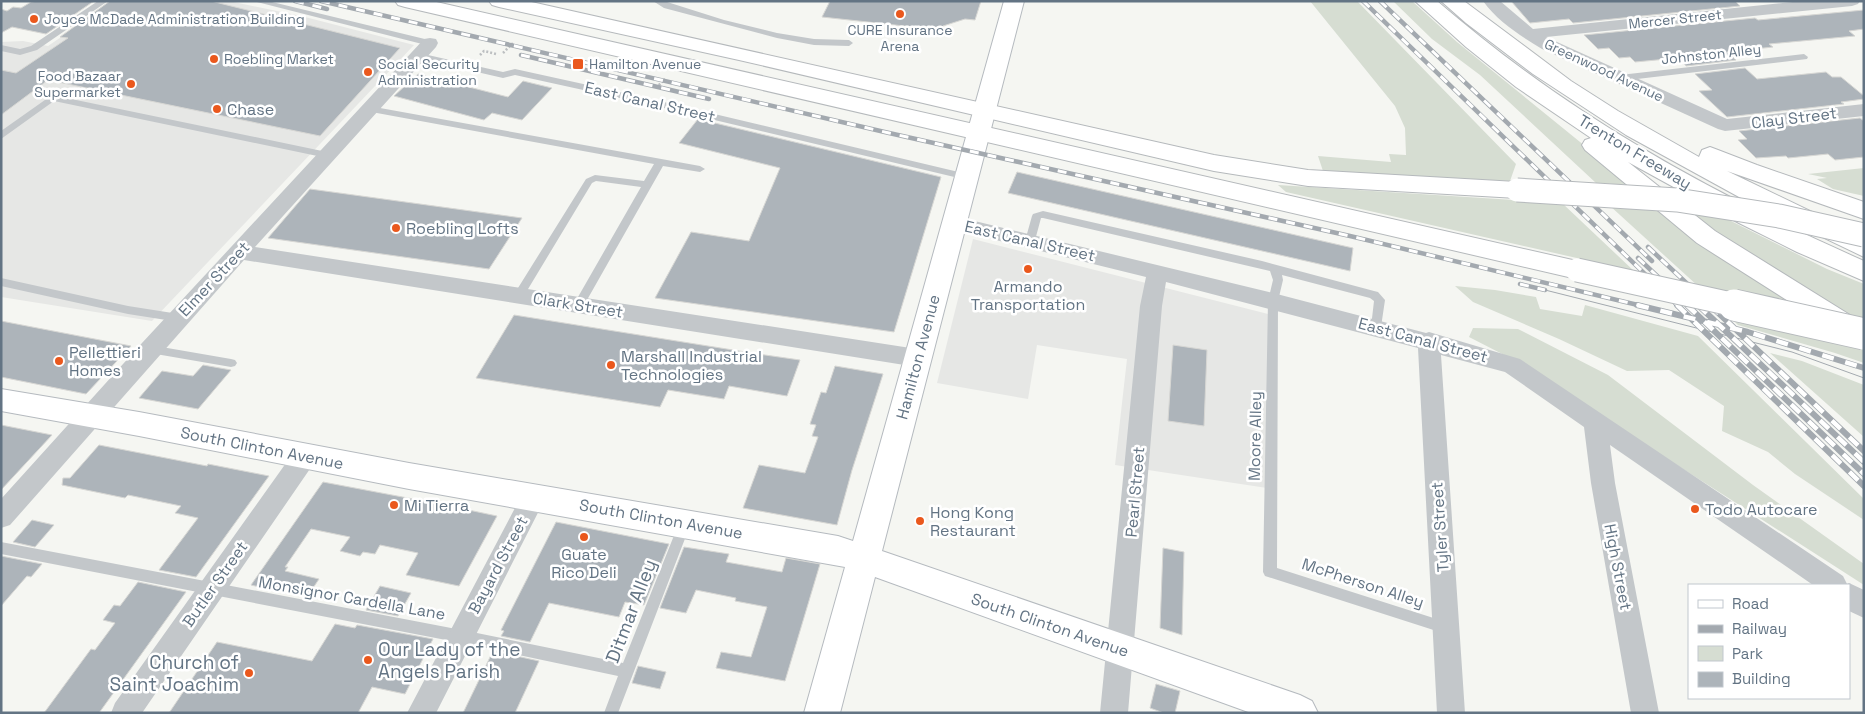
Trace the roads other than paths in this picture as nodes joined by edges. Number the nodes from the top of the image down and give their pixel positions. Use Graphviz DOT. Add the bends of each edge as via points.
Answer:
graph roads {
  1 [pos="104,1"];
  2 [pos="257,1"];
  3 [pos="405,1"];
  4 [pos="499,1"];
  5 [pos="574,1"];
  6 [pos="657,1"];
  7 [pos="1014,1"];
  8 [pos="1424,1"];
  9 [pos="1452,1"];
  10 [pos="1491,1"];
  11 [pos="1852,1"];
  12 [pos="1528,34"];
  13 [pos="849,42"];
  14 [pos="1,48"];
  15 [pos="425,50"];
  16 [pos="739,54"];
  17 [pos="1804,57"];
  18 [pos="1511,74"];
  19 [pos="1620,78"];
  20 [pos="1574,92"];
  21 [pos="369,109"];
  22 [pos="1864,110"];
  23 [pos="983,122"];
  24 [pos="1725,125"];
  25 [pos="1,136"];
  26 [pos="327,155"];
  27 [pos="660,162"];
  28 [pos="700,169"];
  29 [pos="967,177"];
  30 [pos="647,185"];
  31 [pos="1806,190"];
  32 [pos="1864,202"];
  33 [pos="1864,211"];
  34 [pos="954,223"];
  35 [pos="1864,235"];
  36 [pos="1030,241"];
  37 [pos="1864,248"];
  38 [pos="239,252"];
  39 [pos="1275,270"];
  40 [pos="1157,272"];
  41 [pos="1864,272"];
  42 [pos="1,282"];
  43 [pos="518,296"];
  44 [pos="1273,301"];
  45 [pos="579,304"];
  46 [pos="179,318"];
  47 [pos="1376,327"];
  48 [pos="1864,335"];
  49 [pos="1429,341"];
  50 [pos="150,349"];
  51 [pos="917,358"];
  52 [pos="231,363"];
  53 [pos="1,400"];
  54 [pos="90,416"];
  55 [pos="1595,420"];
  56 [pos="305,456"];
  57 [pos="534,497"];
  58 [pos="1,517"];
  59 [pos="685,524"];
  60 [pos="1,548"];
  61 [pos="864,559"];
  62 [pos="1270,572"];
  63 [pos="1833,584"];
  64 [pos="211,590"];
  65 [pos="1850,596"];
  66 [pos="1864,606"];
  67 [pos="1446,628"];
  68 [pos="461,636"];
  69 [pos="1120,649"];
  70 [pos="628,671"];
  71 [pos="125,713"];
  72 [pos="421,713"];
  73 [pos="611,713"];
  74 [pos="822,713"];
  75 [pos="1114,713"];
  76 [pos="1300,713"];
  77 [pos="1451,713"];
  78 [pos="1645,713"];
  1 -- 14 [label="lane" via="34,48 20,52"];
  2 -- 15 [label="lane, East Canal Street"];
  3 -- 23 [label="main road"];
  4 -- 16 [label="main road"];
  5 -- 16 [label="main road"];
  6 -- 13 [label="lane" via="770,34 815,42"];
  7 -- 23 [label="main road, Hamilton Avenue"];
  8 -- 18 [label="main road, Trenton Freeway"];
  9 -- 20 [label="main road, Trenton Freeway"];
  10 -- 12 [label="street, Greenwood Avenue"];
  11 -- 12 [label="street, Mercer Street"];
  12 -- 19 [label="street, Greenwood Avenue"];
  15 -- 21 [label="street, Elmer Street"];
  15 -- 29 [label="lane, East Canal Street" via="503,75 515,72 562,82"];
  16 -- 23 [label="main road"];
  17 -- 19 [label="lane, Johnston Alley"];
  18 -- 41 [label="main road, Trenton Freeway" via="1660,169 1770,229"];
  18 -- 48 [label="main road" via="1706,237"];
  19 -- 24 [label="street, Greenwood Avenue"];
  20 -- 31 [label="main road" via="1657,133 1749,171"];
  20 -- 37 [label="main road, Trenton Freeway" via="1687,160"];
  21 -- 26 [label="street, Elmer Street"];
  21 -- 27 [label="lane"];
  22 -- 24 [label="street, Clay Street"];
  23 -- 29 [label="main road, Hamilton Avenue"];
  23 -- 35 [label="main road, bridge" via="1260,171 1357,182 1677,200 1779,216"];
  23 -- 48 [label="main road, bridge" via="1577,270"];
  25 -- 26 [label="lane" via="52,98"];
  26 -- 38 [label="street, Elmer Street"];
  27 -- 28 [label="lane"];
  27 -- 30 [label="lane"];
  29 -- 34 [label="main road, Hamilton Avenue"];
  30 -- 43 [label="lane" via="595,178 589,181"];
  30 -- 45 [label="lane"];
  31 -- 32 [label="main road"];
  31 -- 33 [label="main road"];
  34 -- 36 [label="street, East Canal Street"];
  34 -- 51 [label="main road, Hamilton Avenue"];
  36 -- 39 [label="lane" via="1037,216 1043,214 1262,264"];
  36 -- 40 [label="street, East Canal Street"];
  38 -- 43 [label="street, Clark Street"];
  38 -- 46 [label="street, Elmer Street"];
  39 -- 44 [label="lane, Moore Alley" via="1278,280"];
  39 -- 47 [label="lane" via="1374,294 1380,300"];
  40 -- 44 [label="street, East Canal Street"];
  40 -- 69 [label="street, Pearl Street" via="1151,306"];
  42 -- 46 [label="lane"];
  43 -- 45 [label="street, Clark Street"];
  44 -- 47 [label="street, East Canal Street"];
  44 -- 62 [label="lane, Moore Alley"];
  45 -- 51 [label="street, Clark Street"];
  46 -- 50 [label="street, Elmer Street"];
  47 -- 49 [label="street, East Canal Street"];
  49 -- 55 [label="street, East Canal Street" via="1519,367"];
  49 -- 67 [label="street, Tyler Street"];
  50 -- 52 [label="lane"];
  50 -- 54 [label="street, Elmer Street"];
  51 -- 61 [label="main road, Hamilton Avenue"];
  53 -- 54 [label="main road, South Clinton Avenue"];
  54 -- 56 [label="main road, South Clinton Avenue"];
  54 -- 58 [label="street, Elmer Street"];
  55 -- 63 [label="street, East Canal Street"];
  55 -- 78 [label="street, High Street" via="1603,483"];
  56 -- 57 [label="main road, South Clinton Avenue"];
  56 -- 64 [label="street, Butler Street"];
  57 -- 59 [label="main road, South Clinton Avenue"];
  57 -- 68 [label="street, Bayard Street"];
  59 -- 61 [label="main road, South Clinton Avenue" via="836,550"];
  59 -- 70 [label="lane, Ditmar Alley"];
  60 -- 64 [label="lane, Monsignor Cardella Lane"];
  61 -- 69 [label="main road, South Clinton Avenue"];
  61 -- 74 [label="main road, Hamilton Avenue"];
  62 -- 67 [label="lane, McPherson Alley"];
  64 -- 68 [label="lane, Monsignor Cardella Lane"];
  64 -- 71 [label="street, Butler Street"];
  65 -- 66 [label="street"];
  67 -- 77 [label="street, Tyler Street"];
  68 -- 70 [label="lane, Monsignor Cardella Lane"];
  68 -- 72 [label="street, Bayard Street"];
  69 -- 75 [label="street, Pearl Street"];
  69 -- 76 [label="main road, South Clinton Avenue"];
  70 -- 73 [label="lane, Ditmar Alley"];
}
